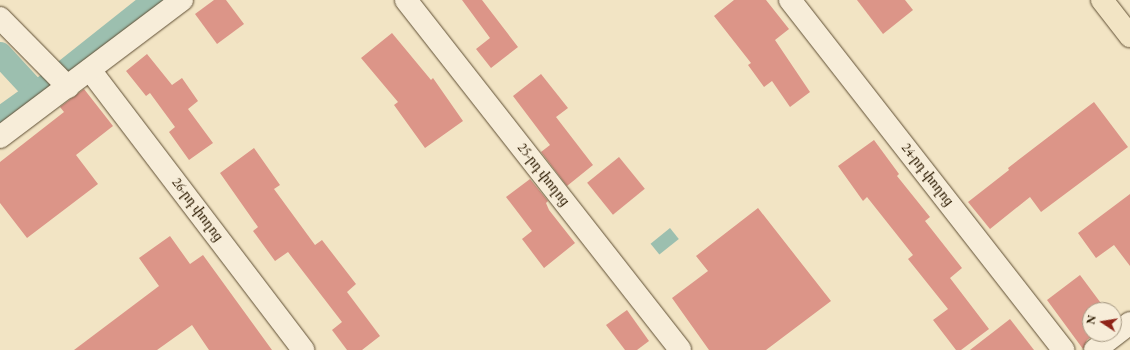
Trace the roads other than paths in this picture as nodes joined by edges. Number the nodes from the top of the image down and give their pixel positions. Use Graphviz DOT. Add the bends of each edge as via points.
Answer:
graph roads {
  1 [pos="182,0"];
  2 [pos="406,0"];
  3 [pos="790,0"];
  4 [pos="1102,0"];
  5 [pos="0,18"];
  6 [pos="1130,36"];
  7 [pos="90,70"];
  8 [pos="68,87"];
  9 [pos="0,137"];
  10 [pos="1130,324"];
  11 [pos="303,350"];
  12 [pos="680,350"];
  13 [pos="1063,350"];
  14 [pos="1095,350"];
  1 -- 7 [label="street"];
  2 -- 12 [label="street, 25-րդ փողոց"];
  3 -- 13 [label="street, 24-րդ փողոց"];
  4 -- 6 [label="main road"];
  5 -- 8 [label="street"];
  7 -- 8 [label="street"];
  7 -- 11 [label="street, 26-րդ փողոց"];
  8 -- 9 [label="street"];
  10 -- 14 [label="street"];
}
